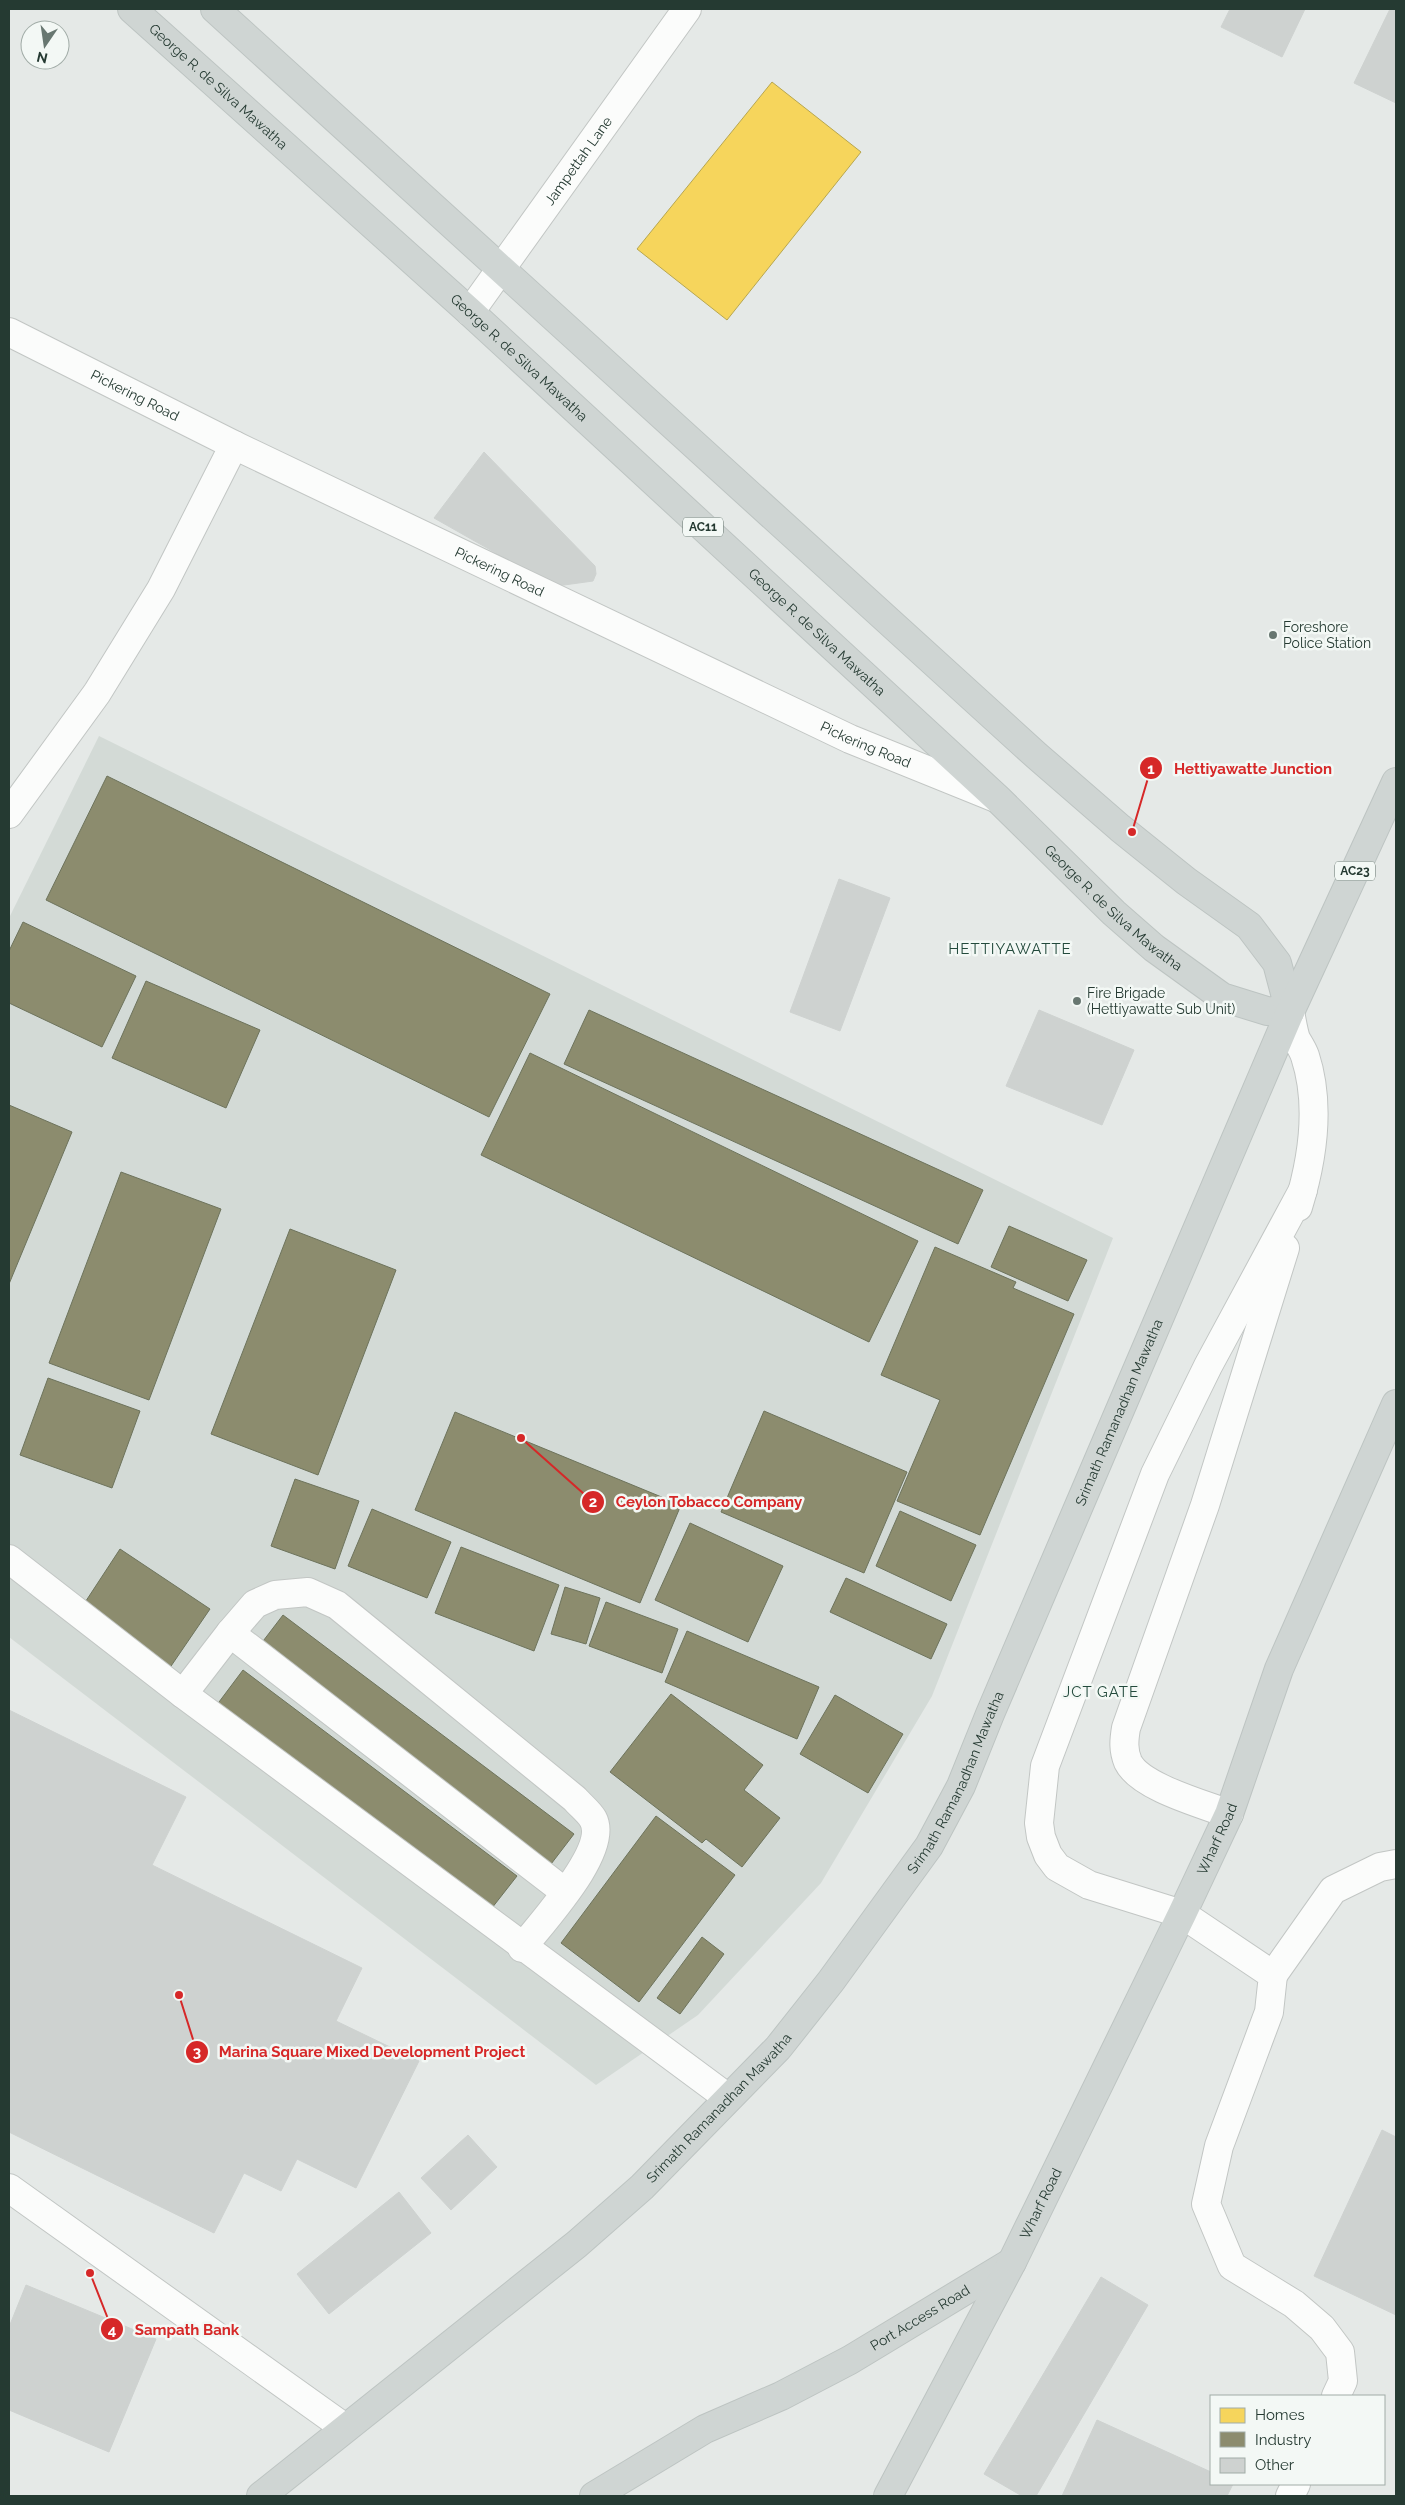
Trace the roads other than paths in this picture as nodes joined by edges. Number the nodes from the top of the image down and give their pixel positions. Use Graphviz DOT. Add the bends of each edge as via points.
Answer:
graph roads {
  1 [pos="132,9"];
  2 [pos="215,9"];
  3 [pos="687,9"];
  4 [pos="502,268"];
  5 [pos="470,312"];
  6 [pos="9,332"];
  7 [pos="234,445"];
  8 [pos="1396,782"];
  9 [pos="997,798"];
  10 [pos="9,814"];
  11 [pos="1290,1012"];
  12 [pos="1303,1190"];
  13 [pos="1396,1404"];
  14 [pos="9,1559"];
  15 [pos="230,1633"];
  16 [pos="183,1694"];
  17 [pos="1229,1814"];
  18 [pos="1396,1864"];
  19 [pos="565,1892"];
  20 [pos="1182,1914"];
  21 [pos="522,1948"];
  22 [pos="1273,1975"];
  23 [pos="728,2098"];
  24 [pos="9,2188"];
  25 [pos="1012,2262"];
  26 [pos="1336,2395"];
  27 [pos="345,2428"];
  28 [pos="261,2496"];
  29 [pos="594,2496"];
  30 [pos="888,2496"];
  1 -- 5 [label="main road, George R. de Silva Mawatha / AC11"];
  2 -- 4 [label="main road"];
  3 -- 4 [label="street, Jampettah Lane"];
  4 -- 5 [label="street, Jampettah Lane"];
  4 -- 11 [label="main road" via="1051,768 1186,881 1250,926 1277,964"];
  5 -- 9 [label="main road, George R. de Silva Mawatha / AC11"];
  6 -- 7 [label="street, Pickering Road"];
  7 -- 9 [label="street, Pickering Road" via="850,739"];
  7 -- 10 [label="street" via="156,597 97,693"];
  8 -- 11 [label="main road, AC23"];
  9 -- 11 [label="main road, George R. de Silva Mawatha / AC11" via="1114,913 1188,974 1222,997 1248,1007"];
  11 -- 12 [label="street" via="1296,1038 1305,1055 1314,1118"];
  11 -- 23 [label="main road, Srimath Ramanadhan Mawatha" via="961,1786 929,1846 889,1904 778,2048"];
  12 -- 17 [label="street" via="1206,1505 1126,1728 1126,1755 1141,1778"];
  12 -- 20 [label="street" via="1208,1366 1155,1474 1045,1766 1039,1823 1045,1846 1057,1867 1089,1885"];
  13 -- 17 [label="main road, Wharf Road" via="1279,1669"];
  14 -- 16 [label="street"];
  15 -- 16 [label="street"];
  15 -- 19 [label="street"];
  15 -- 19 [label="street" via="255,1604 275,1595 308,1592 337,1605 575,1799 594,1820 596,1841 586,1865"];
  16 -- 21 [label="street"];
  17 -- 20 [label="main road, Wharf Road"];
  18 -- 22 [label="street" via="1380,1867 1333,1890"];
  19 -- 21 [label="street"];
  20 -- 22 [label="street"];
  20 -- 25 [label="main road, Wharf Road"];
  21 -- 23 [label="street"];
  22 -- 26 [label="street" via="1269,2012 1219,2146 1206,2204 1232,2266 1294,2304 1322,2328 1340,2352 1343,2381"];
  23 -- 27 [label="main road, Srimath Ramanadhan Mawatha" via="642,2187 577,2244"];
  24 -- 27 [label="street"];
  25 -- 29 [label="main road, Port Access Road" via="850,2360 781,2396 705,2429"];
  25 -- 30 [label="main road, Port Access Road"];
  27 -- 28 [label="main road, Srimath Ramanadhan Mawatha"];
}
